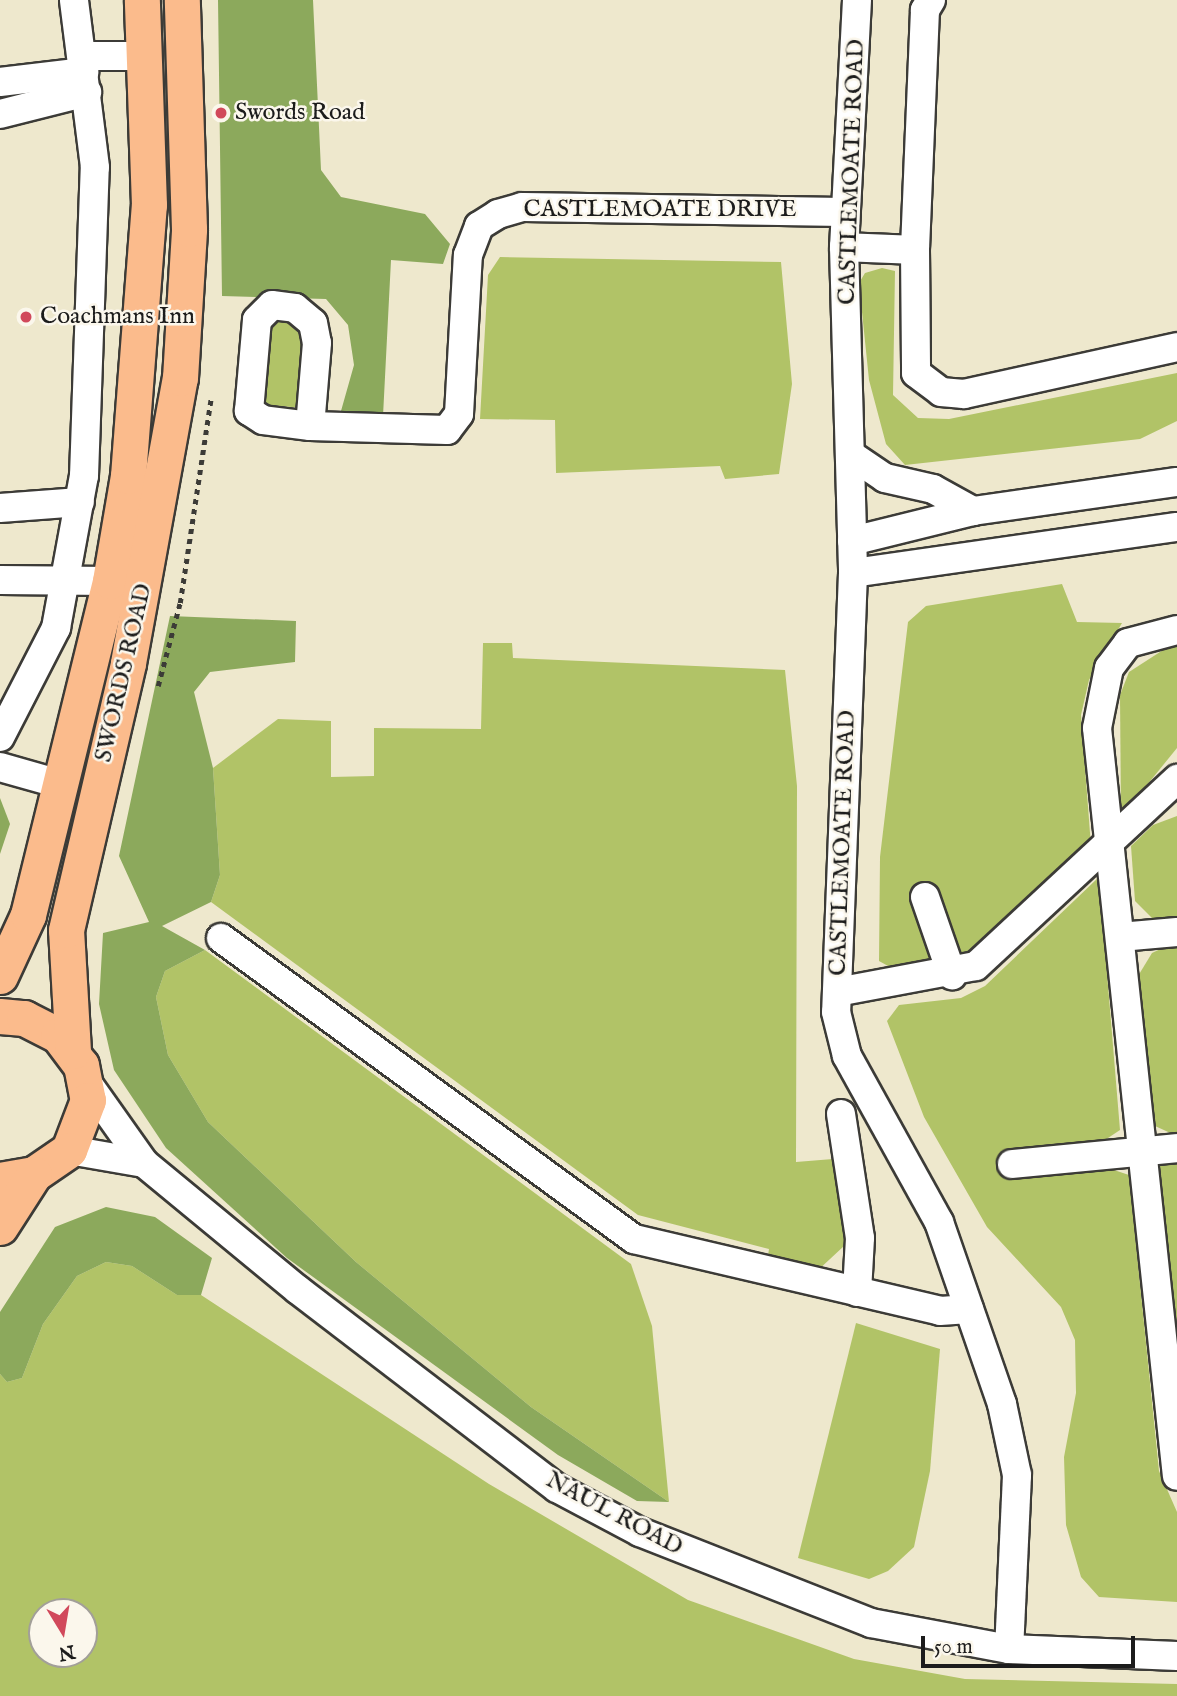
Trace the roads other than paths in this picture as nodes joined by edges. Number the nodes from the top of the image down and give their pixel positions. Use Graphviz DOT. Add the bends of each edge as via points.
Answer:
graph roads {
  1 [pos="74,0"];
  2 [pos="142,0"];
  3 [pos="182,0"];
  4 [pos="857,0"];
  5 [pos="931,0"];
  6 [pos="146,56"];
  7 [pos="84,73"];
  8 [pos="0,82"];
  9 [pos="0,114"];
  10 [pos="845,212"];
  11 [pos="844,247"];
  12 [pos="915,250"];
  13 [pos="1177,346"];
  14 [pos="310,426"];
  15 [pos="851,455"];
  16 [pos="1171,475"];
  17 [pos="80,502"];
  18 [pos="0,509"];
  19 [pos="973,511"];
  20 [pos="1177,527"];
  21 [pos="852,541"];
  22 [pos="853,573"];
  23 [pos="0,580"];
  24 [pos="68,580"];
  25 [pos="110,581"];
  26 [pos="1177,630"];
  27 [pos="0,737"];
  28 [pos="0,767"];
  29 [pos="1177,779"];
  30 [pos="60,784"];
  31 [pos="1110,840"];
  32 [pos="925,897"];
  33 [pos="1177,932"];
  34 [pos="221,937"];
  35 [pos="1120,937"];
  36 [pos="0,975"];
  37 [pos="952,975"];
  38 [pos="837,992"];
  39 [pos="0,1016"];
  40 [pos="79,1066"];
  41 [pos="841,1114"];
  42 [pos="1177,1148"];
  43 [pos="69,1150"];
  44 [pos="1142,1151"];
  45 [pos="144,1163"];
  46 [pos="1012,1164"];
  47 [pos="34,1174"];
  48 [pos="0,1180"];
  49 [pos="0,1227"];
  50 [pos="857,1292"];
  51 [pos="969,1309"];
  52 [pos="1177,1476"];
  53 [pos="1009,1649"];
  54 [pos="1177,1656"];
  1 -- 7 [label="street"];
  2 -- 6 [label="main road, SWORDS ROAD"];
  3 -- 40 [label="main road, SWORDS ROAD" via="190,229 180,378 128,663 66,930"];
  4 -- 10 [label="street, CASTLEMOATE ROAD"];
  5 -- 12 [label="street" via="925,10"];
  6 -- 7 [label="street"];
  6 -- 25 [label="main road, SWORDS ROAD" via="149,205 138,386"];
  7 -- 8 [label="street"];
  7 -- 9 [label="street"];
  7 -- 17 [label="street" via="94,167 94,321"];
  10 -- 11 [label="street, CASTLEMOATE ROAD"];
  10 -- 14 [label="street, CASTLEMOATE DRIVE" via="522,206 498,214 479,226 468,255 459,414 447,430"];
  11 -- 12 [label="street"];
  11 -- 15 [label="street, CASTLEMOATE ROAD"];
  12 -- 13 [label="street" via="912,356 926,385 942,392 964,394"];
  15 -- 19 [label="street" via="885,478 933,489"];
  15 -- 21 [label="street, CASTLEMOATE ROAD"];
  16 -- 19 [label="street"];
  17 -- 18 [label="street"];
  17 -- 24 [label="street"];
  19 -- 21 [label="street"];
  20 -- 22 [label="street"];
  21 -- 22 [label="street, CASTLEMOATE ROAD"];
  22 -- 38 [label="street, CASTLEMOATE ROAD"];
  23 -- 24 [label="street"];
  24 -- 25 [label="street"];
  24 -- 27 [label="street" via="56,628"];
  25 -- 30 [label="main road, SWORDS ROAD"];
  26 -- 31 [label="street" via="1128,643 1106,678 1097,729"];
  28 -- 30 [label="street"];
  29 -- 31 [label="street"];
  30 -- 36 [label="main road, SWORDS ROAD" via="28,915"];
  31 -- 35 [label="street"];
  31 -- 37 [label="street" via="976,966"];
  32 -- 37 [label="street"];
  33 -- 35 [label="street"];
  34 -- 50 [label="street" via="634,1239"];
  35 -- 44 [label="street"];
  37 -- 38 [label="street"];
  38 -- 51 [label="street, CASTLEMOATE ROAD" via="847,1056 939,1222"];
  39 -- 40 [label="main road" via="44,1026"];
  40 -- 43 [label="main road, SWORDS ROAD" via="82,1127"];
  40 -- 45 [label="street, NAUL ROAD"];
  41 -- 50 [label="street" via="860,1238"];
  42 -- 44 [label="street"];
  43 -- 45 [label="street, NAUL ROAD"];
  43 -- 47 [label="main road"];
  44 -- 46 [label="street"];
  44 -- 52 [label="street"];
  45 -- 53 [label="street, NAUL ROAD" via="557,1488 640,1532 807,1603 871,1623"];
  47 -- 48 [label="main road"];
  47 -- 49 [label="main road"];
  50 -- 51 [label="street" via="940,1311"];
  51 -- 53 [label="street, CASTLEMOATE ROAD" via="1017,1475"];
  53 -- 54 [label="street, NAUL ROAD"];
}
